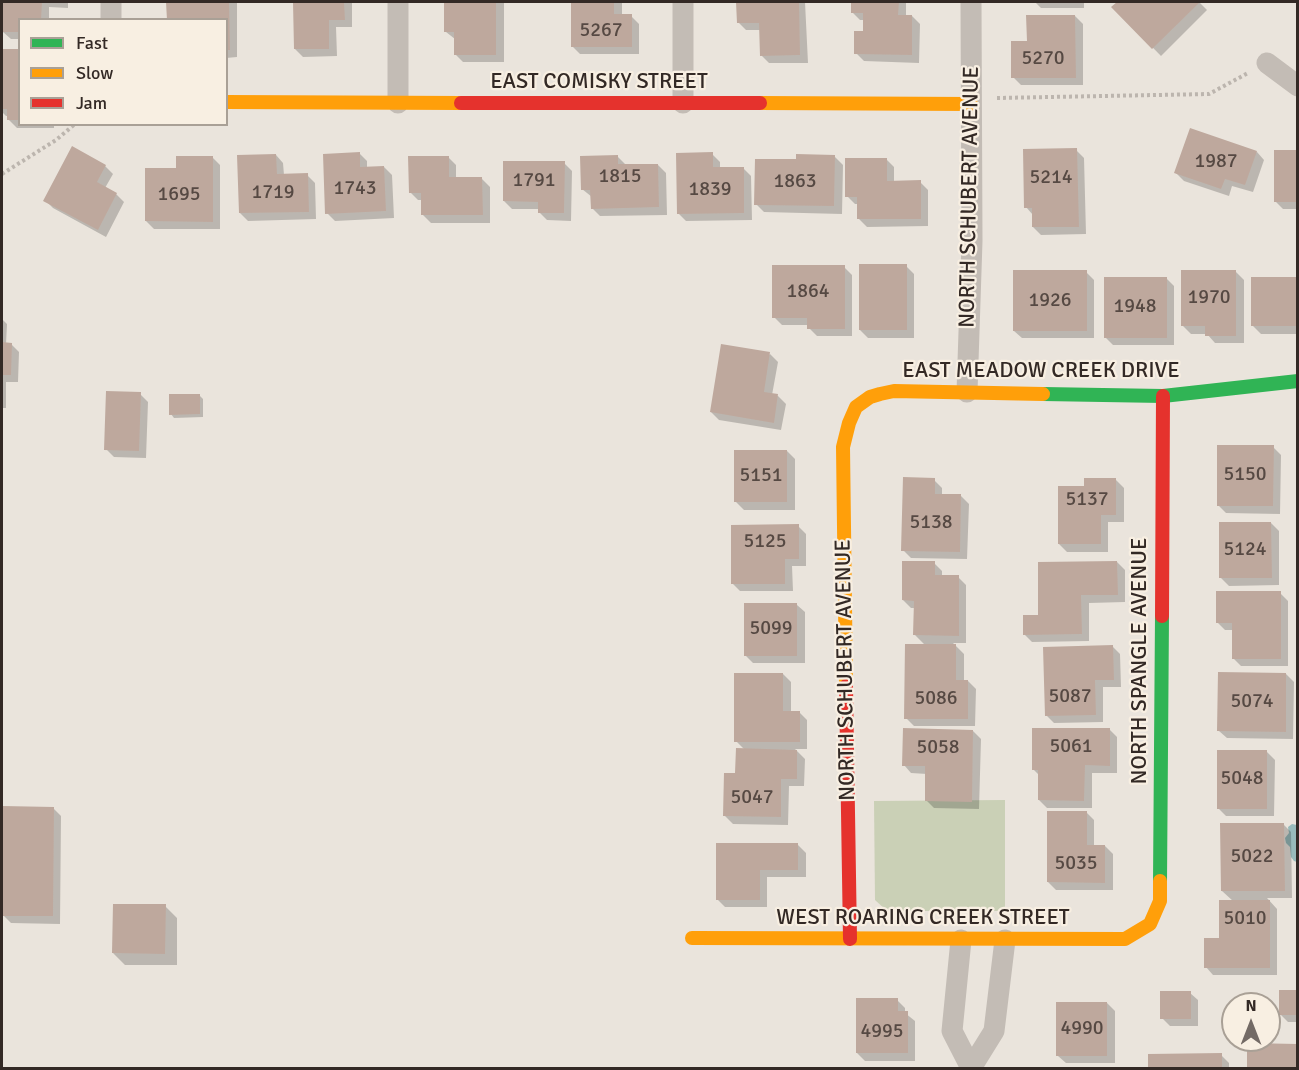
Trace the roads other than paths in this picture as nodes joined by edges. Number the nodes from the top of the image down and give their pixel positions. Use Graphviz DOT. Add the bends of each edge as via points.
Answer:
graph roads {
  1 [pos="111,2"];
  2 [pos="399,2"];
  3 [pos="683,2"];
  4 [pos="971,2"];
  5 [pos="111,18"];
  6 [pos="1267,63"];
  7 [pos="1298,86"];
  8 [pos="228,102"];
  9 [pos="399,103"];
  10 [pos="683,103"];
  11 [pos="971,104"];
  12 [pos="1298,381"];
  13 [pos="967,392"];
  14 [pos="1163,396"];
  15 [pos="858,403"];
  16 [pos="1150,924"];
  17 [pos="692,938"];
  18 [pos="849,939"];
  19 [pos="961,940"];
  20 [pos="1005,940"];
  1 -- 5 [label="street"];
  2 -- 9 [label="street"];
  3 -- 10 [label="street"];
  4 -- 11 [label="street, NORTH SCHUBERT AVENUE"];
  6 -- 7 [label="street"];
  8 -- 9 [label="street, EAST COMISKY STREET"];
  9 -- 10 [label="street, EAST COMISKY STREET"];
  10 -- 11 [label="street, EAST COMISKY STREET"];
  11 -- 13 [label="street, NORTH SCHUBERT AVENUE"];
  12 -- 14 [label="street, EAST MEADOW CREEK DRIVE"];
  13 -- 14 [label="street, EAST MEADOW CREEK DRIVE"];
  13 -- 15 [label="street, EAST MEADOW CREEK DRIVE" via="894,391 872,394"];
  14 -- 16 [label="street, NORTH SPANGLE AVENUE" via="1160,901"];
  15 -- 18 [label="street, NORTH SCHUBERT AVENUE" via="843,447"];
  16 -- 20 [label="street, WEST ROARING CREEK STREET" via="1125,939"];
  17 -- 18 [label="street, WEST ROARING CREEK STREET"];
  18 -- 19 [label="street, WEST ROARING CREEK STREET"];
  19 -- 20 [label="street, WEST ROARING CREEK STREET"];
  19 -- 20 [label="street" via="952,1030 971,1068 994,1030"];
}
